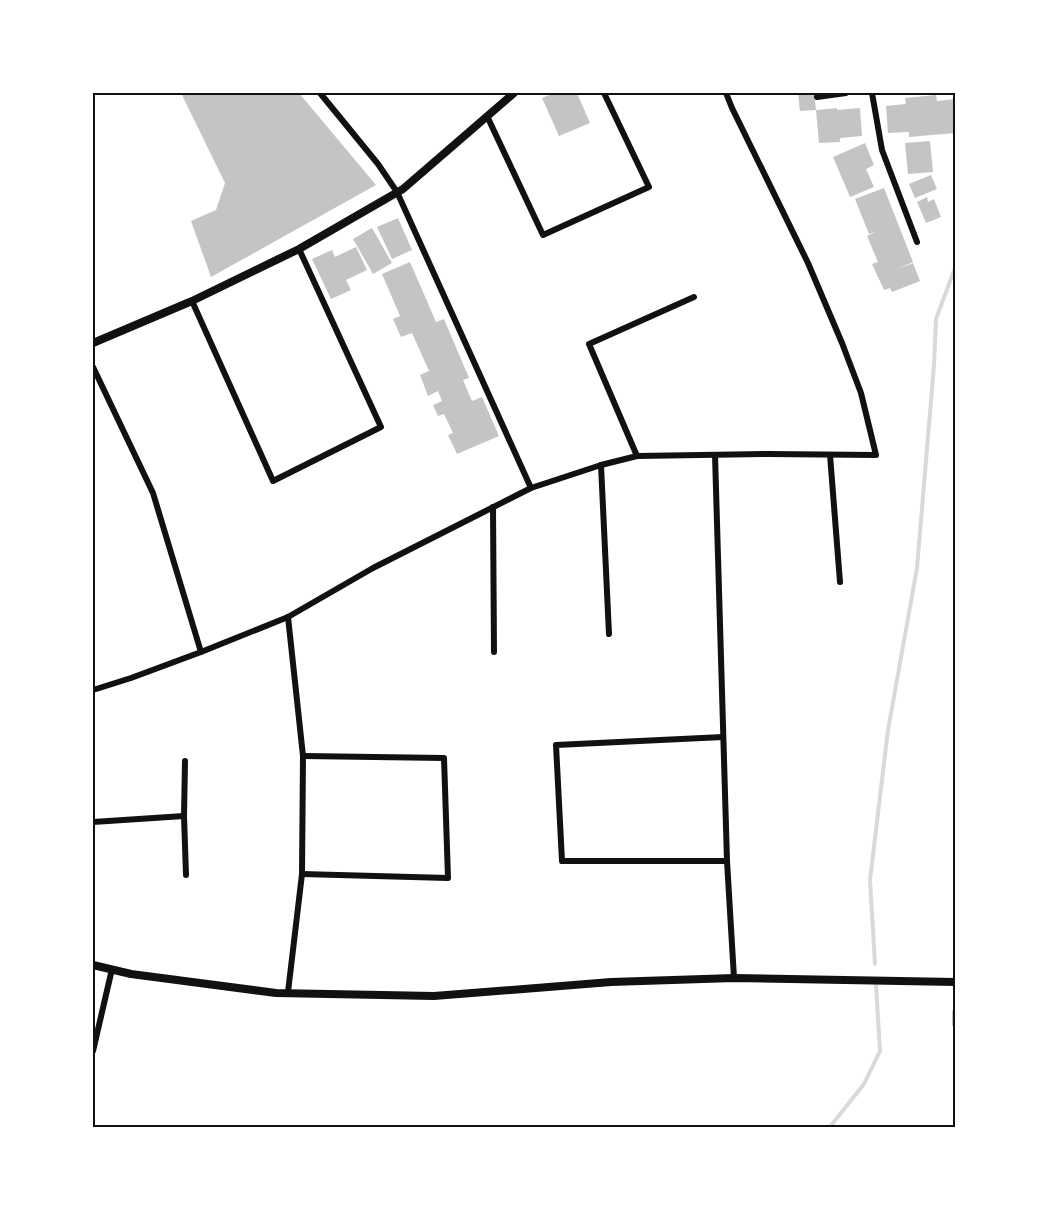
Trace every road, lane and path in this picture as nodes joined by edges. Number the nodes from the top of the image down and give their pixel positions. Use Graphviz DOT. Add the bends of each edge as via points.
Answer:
graph roads {
  1 [pos="320,93"];
  2 [pos="514,93"];
  3 [pos="604,93"];
  4 [pos="726,93"];
  5 [pos="846,93"];
  6 [pos="872,93"];
  7 [pos="817,98"];
  8 [pos="487,116"];
  9 [pos="397,192"];
  10 [pos="917,242"];
  11 [pos="299,249"];
  12 [pos="694,297"];
  13 [pos="192,301"];
  14 [pos="93,343"];
  15 [pos="93,367"];
  16 [pos="715,455"];
  17 [pos="830,455"];
  18 [pos="637,456"];
  19 [pos="601,465"];
  20 [pos="531,488"];
  21 [pos="493,507"];
  22 [pos="840,582"];
  23 [pos="288,617"];
  24 [pos="609,634"];
  25 [pos="201,652"];
  26 [pos="494,652"];
  27 [pos="93,690"];
  28 [pos="723,737"];
  29 [pos="303,756"];
  30 [pos="185,761"];
  31 [pos="184,816"];
  32 [pos="93,822"];
  33 [pos="727,861"];
  34 [pos="186,874"];
  35 [pos="302,874"];
  36 [pos="93,965"];
  37 [pos="112,969"];
  38 [pos="734,978"];
  39 [pos="955,982"];
  40 [pos="288,992"];
  41 [pos="93,1051"];
  1 -- 9 [label="street"];
  2 -- 8 [label="street"];
  3 -- 8 [label="street" via="649,187 543,236"];
  4 -- 17 [label="street" via="808,263 861,393 876,455"];
  5 -- 7 [label="street"];
  6 -- 10 [label="street" via="882,150"];
  8 -- 9 [label="street"];
  9 -- 11 [label="street"];
  9 -- 20 [label="street"];
  11 -- 13 [label="street"];
  11 -- 13 [label="street" via="381,427 273,482"];
  12 -- 18 [label="street" via="589,344"];
  13 -- 14 [label="street"];
  15 -- 25 [label="street" via="153,493"];
  16 -- 17 [label="street"];
  16 -- 18 [label="street"];
  16 -- 28 [label="street"];
  17 -- 22 [label="street"];
  18 -- 19 [label="street"];
  19 -- 20 [label="street"];
  19 -- 24 [label="street"];
  20 -- 21 [label="street"];
  21 -- 23 [label="street"];
  21 -- 26 [label="street"];
  23 -- 25 [label="street"];
  23 -- 29 [label="street"];
  25 -- 27 [label="street"];
  28 -- 33 [label="street"];
  28 -- 33 [label="street" via="556,745 562,861"];
  29 -- 35 [label="street"];
  29 -- 35 [label="street" via="444,758 448,878"];
  30 -- 31 [label="street"];
  31 -- 32 [label="street"];
  31 -- 34 [label="street"];
  33 -- 38 [label="street"];
  35 -- 40 [label="street"];
  36 -- 37 [label="street"];
  37 -- 40 [label="street"];
  37 -- 41 [label="street"];
  38 -- 39 [label="street"];
  38 -- 40 [label="street" via="611,982 434,996"];
}
